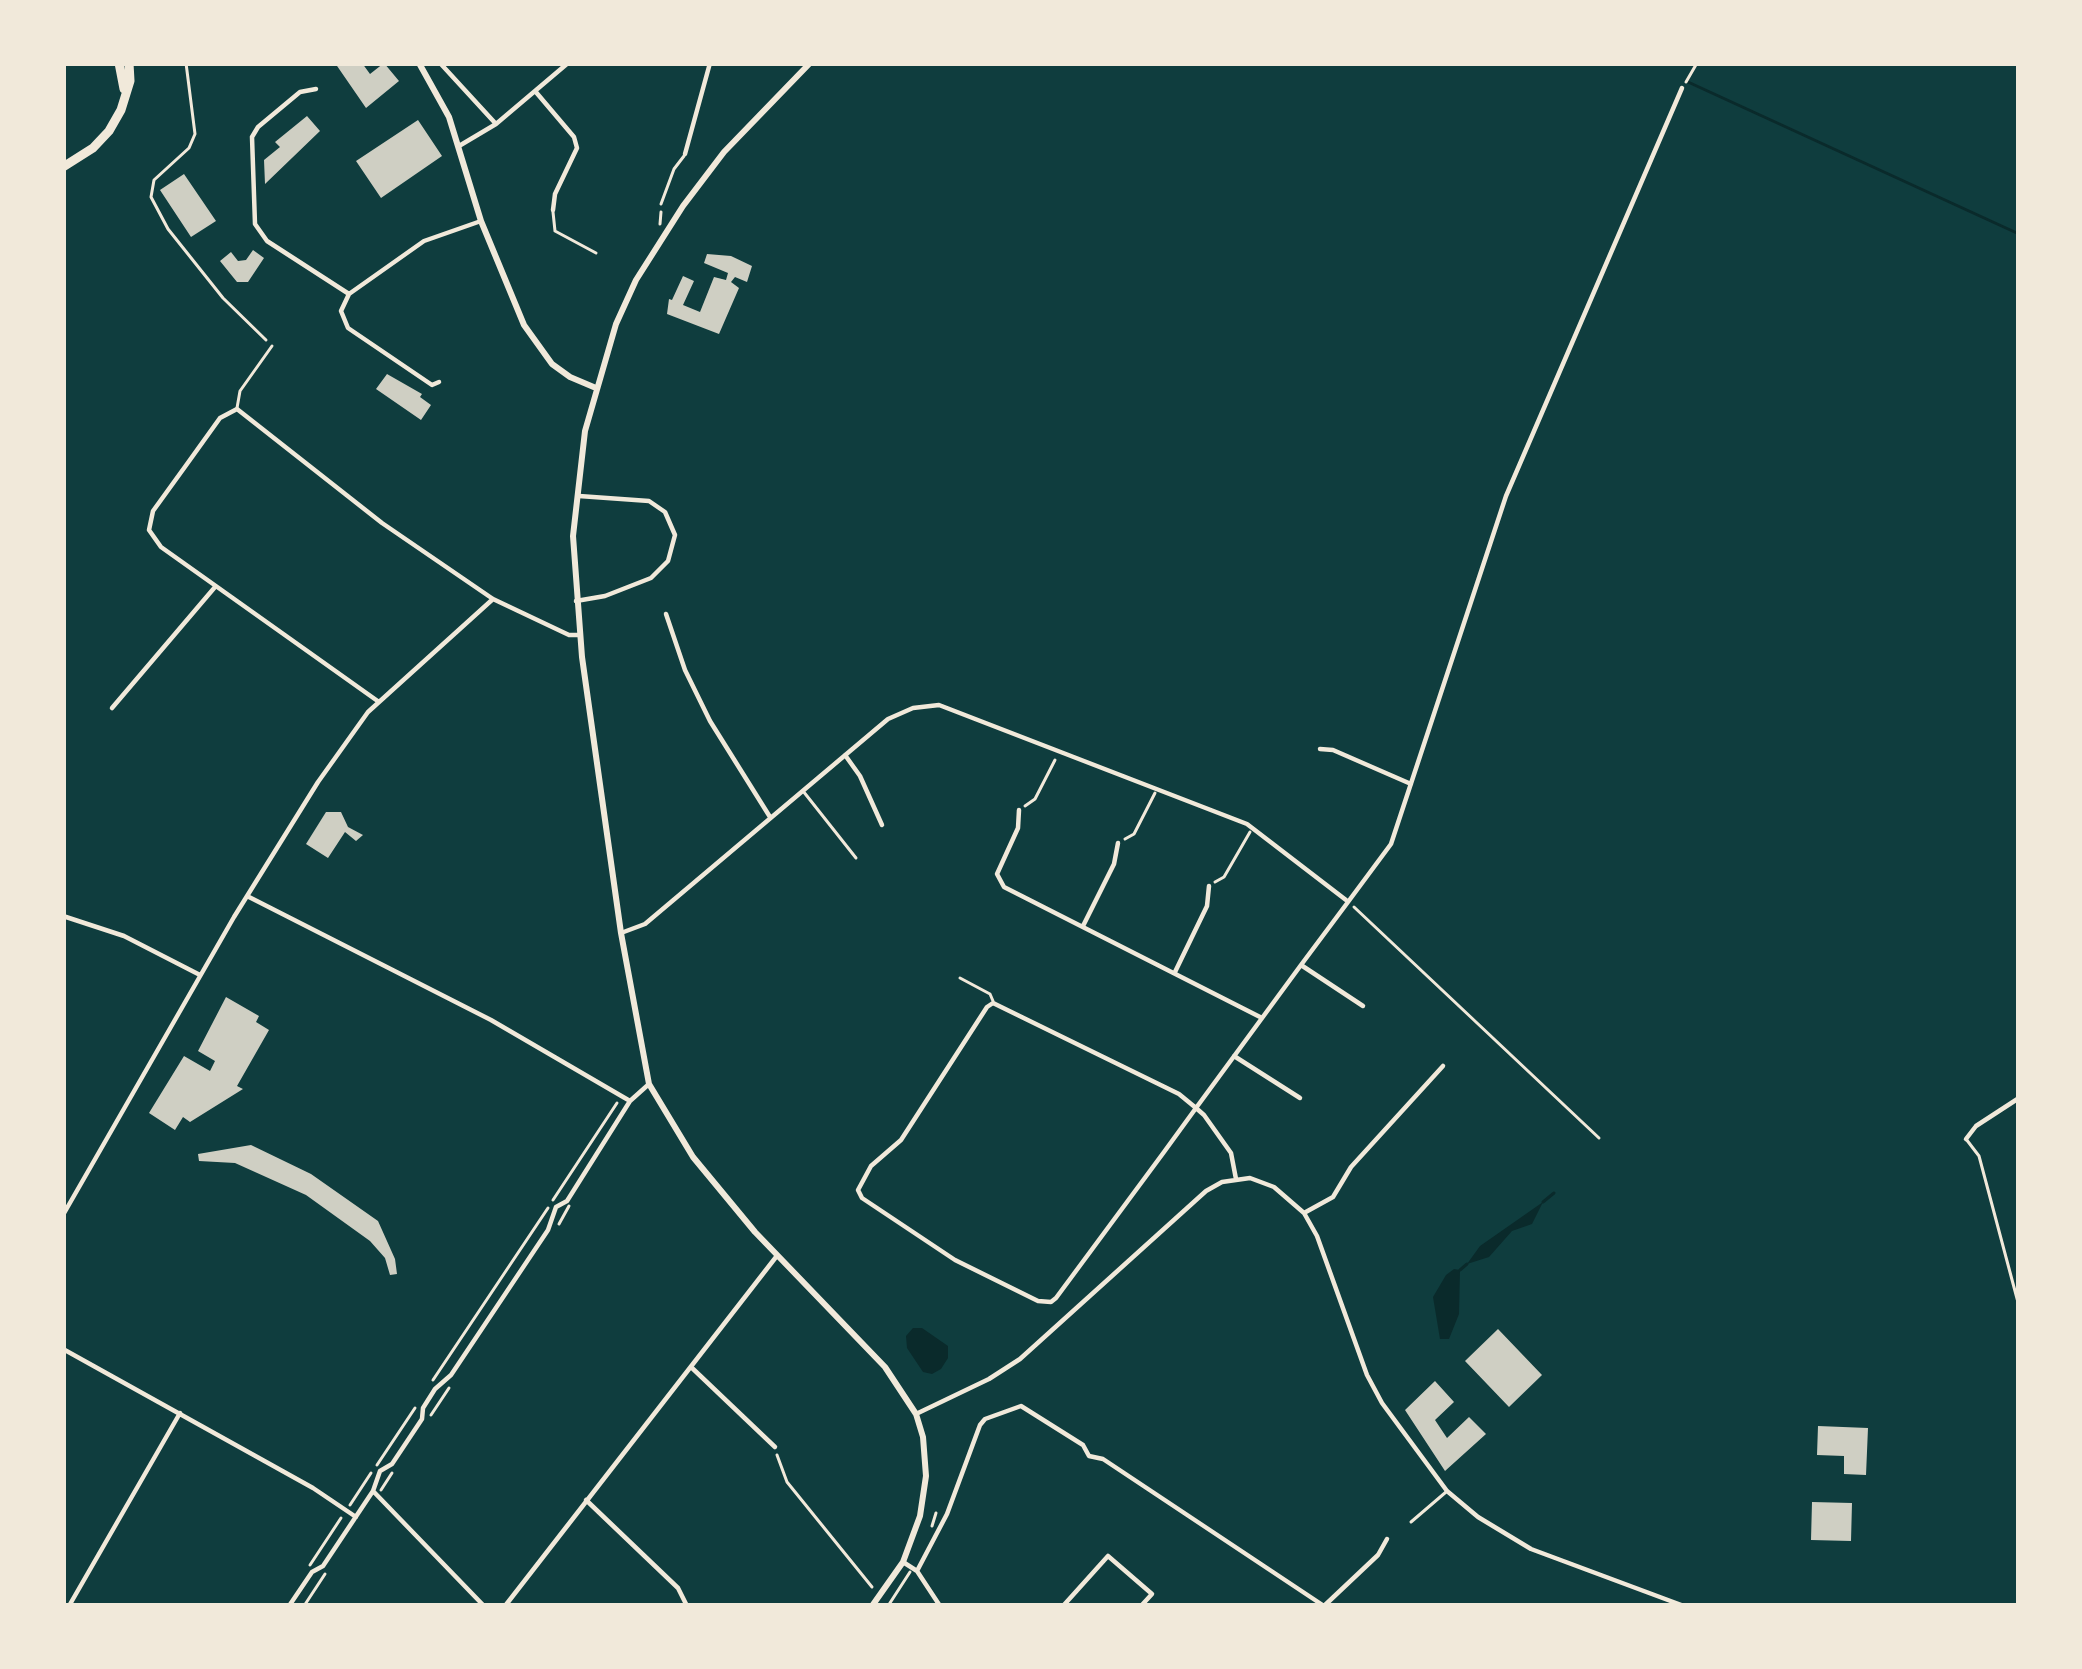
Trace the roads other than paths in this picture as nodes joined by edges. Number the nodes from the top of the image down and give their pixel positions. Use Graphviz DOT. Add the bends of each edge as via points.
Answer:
graph roads {
  1 [pos="119,63"];
  2 [pos="129,63"];
  3 [pos="418,63"];
  4 [pos="440,63"];
  5 [pos="568,63"];
  6 [pos="710,63"];
  7 [pos="810,63"];
  8 [pos="316,88"];
  9 [pos="1682,88"];
  10 [pos="536,91"];
  11 [pos="125,94"];
  12 [pos="496,124"];
  13 [pos="459,146"];
  14 [pos="686,154"];
  15 [pos="63,167"];
  16 [pos="662,204"];
  17 [pos="553,210"];
  18 [pos="481,221"];
  19 [pos="596,253"];
  20 [pos="349,294"];
  21 [pos="272,346"];
  22 [pos="439,382"];
  23 [pos="596,388"];
  24 [pos="237,410"];
  25 [pos="575,496"];
  26 [pos="215,587"];
  27 [pos="493,599"];
  28 [pos="576,601"];
  29 [pos="666,614"];
  30 [pos="580,634"];
  31 [pos="379,702"];
  32 [pos="112,708"];
  33 [pos="1320,749"];
  34 [pos="845,755"];
  35 [pos="1412,784"];
  36 [pos="802,790"];
  37 [pos="1019,810"];
  38 [pos="770,817"];
  39 [pos="882,825"];
  40 [pos="1118,843"];
  41 [pos="856,858"];
  42 [pos="1208,886"];
  43 [pos="246,896"];
  44 [pos="1348,902"];
  45 [pos="63,916"];
  46 [pos="1083,926"];
  47 [pos="621,933"];
  48 [pos="1301,965"];
  49 [pos="1174,972"];
  50 [pos="201,976"];
  51 [pos="960,978"];
  52 [pos="993,1003"];
  53 [pos="1363,1006"];
  54 [pos="1262,1018"];
  55 [pos="1234,1056"];
  56 [pos="1443,1066"];
  57 [pos="649,1084"];
  58 [pos="1300,1098"];
  59 [pos="2019,1098"];
  60 [pos="629,1102"];
  61 [pos="1196,1108"];
  62 [pos="1966,1139"];
  63 [pos="1236,1178"];
  64 [pos="1304,1213"];
  65 [pos="63,1215"];
  66 [pos="776,1257"];
  67 [pos="2019,1306"];
  68 [pos="63,1349"];
  69 [pos="691,1367"];
  70 [pos="181,1413"];
  71 [pos="916,1414"];
  72 [pos="775,1447"];
  73 [pos="373,1491"];
  74 [pos="1448,1491"];
  75 [pos="586,1500"];
  76 [pos="356,1517"];
  77 [pos="1411,1522"];
  78 [pos="1387,1539"];
  79 [pos="903,1562"];
  80 [pos="917,1571"];
  81 [pos="69,1606"];
  82 [pos="290,1606"];
  83 [pos="484,1606"];
  84 [pos="505,1606"];
  85 [pos="687,1606"];
  86 [pos="872,1606"];
  87 [pos="940,1606"];
  88 [pos="1063,1606"];
  89 [pos="1141,1606"];
  90 [pos="1324,1606"];
  91 [pos="1684,1606"];
  1 -- 11 [label="highway"];
  2 -- 11 [label="highway"];
  3 -- 13 [label="street"];
  4 -- 12 [label="street"];
  5 -- 10 [label="street"];
  6 -- 14 [label="street"];
  7 -- 23 [label="street" via="724,152 659,240 616,324"];
  8 -- 20 [label="street" via="300,92 252,137 255,224 267,241"];
  9 -- 35 [label="street" via="1506,496"];
  10 -- 12 [label="street"];
  10 -- 17 [label="street" via="577,148"];
  11 -- 15 [label="highway" via="109,131"];
  12 -- 13 [label="street"];
  13 -- 18 [label="street"];
  14 -- 16 [label="lane"];
  17 -- 19 [label="lane" via="555,231"];
  18 -- 20 [label="street" via="424,242"];
  18 -- 23 [label="street" via="536,345 570,377"];
  20 -- 22 [label="street" via="341,310 348,328 432,385"];
  21 -- 24 [label="lane" via="240,391"];
  23 -- 25 [label="street"];
  24 -- 26 [label="street" via="220,418 153,511 149,530"];
  24 -- 27 [label="street"];
  25 -- 28 [label="street"];
  25 -- 28 [label="street" via="651,502 675,535 668,562 652,578"];
  26 -- 31 [label="street"];
  26 -- 32 [label="street"];
  27 -- 30 [label="street"];
  27 -- 31 [label="street"];
  28 -- 30 [label="street"];
  29 -- 38 [label="street" via="710,721"];
  30 -- 47 [label="street"];
  31 -- 43 [label="street"];
  33 -- 35 [label="street"];
  34 -- 36 [label="street"];
  34 -- 39 [label="street"];
  34 -- 44 [label="street" via="888,719 939,705 1252,827"];
  35 -- 44 [label="street" via="1391,844"];
  36 -- 38 [label="street"];
  36 -- 41 [label="lane"];
  37 -- 46 [label="street" via="997,874 1004,887"];
  38 -- 47 [label="street" via="645,924"];
  40 -- 46 [label="street"];
  42 -- 49 [label="street" via="1208,906"];
  43 -- 50 [label="street"];
  43 -- 60 [label="street" via="428,986"];
  44 -- 48 [label="street"];
  45 -- 50 [label="street"];
  46 -- 49 [label="street"];
  47 -- 57 [label="street"];
  48 -- 53 [label="street"];
  48 -- 54 [label="street"];
  49 -- 54 [label="street"];
  50 -- 65 [label="street"];
  51 -- 52 [label="lane"];
  52 -- 61 [label="street"];
  52 -- 61 [label="street" via="902,1140 871,1166 858,1190 955,1260 1044,1303 1056,1298"];
  54 -- 55 [label="street"];
  55 -- 58 [label="street"];
  55 -- 61 [label="street"];
  56 -- 64 [label="street" via="1333,1197"];
  57 -- 60 [label="street"];
  57 -- 66 [label="street" via="693,1157"];
  59 -- 62 [label="street"];
  60 -- 73 [label="street" via="392,1464 375,1477"];
  61 -- 63 [label="street" via="1231,1153"];
  62 -- 67 [label="lane" via="1979,1156"];
  63 -- 64 [label="street" via="1274,1187"];
  63 -- 71 [label="street" via="1206,1191 1020,1359"];
  64 -- 74 [label="street" via="1382,1403"];
  66 -- 69 [label="street"];
  66 -- 71 [label="street" via="867,1346"];
  68 -- 70 [label="street"];
  69 -- 72 [label="street"];
  69 -- 75 [label="street"];
  70 -- 76 [label="street"];
  70 -- 81 [label="street"];
  71 -- 79 [label="street" via="925,1493"];
  73 -- 76 [label="street"];
  73 -- 83 [label="street"];
  74 -- 77 [label="lane"];
  74 -- 91 [label="street" via="1531,1549"];
  75 -- 84 [label="street"];
  75 -- 85 [label="street"];
  76 -- 82 [label="street"];
  78 -- 90 [label="street"];
  79 -- 80 [label="street"];
  79 -- 86 [label="street"];
  80 -- 87 [label="street"];
  80 -- 90 [label="street" via="985,1419 1028,1408"];
  88 -- 89 [label="street" via="1108,1556 1152,1594"];
}
